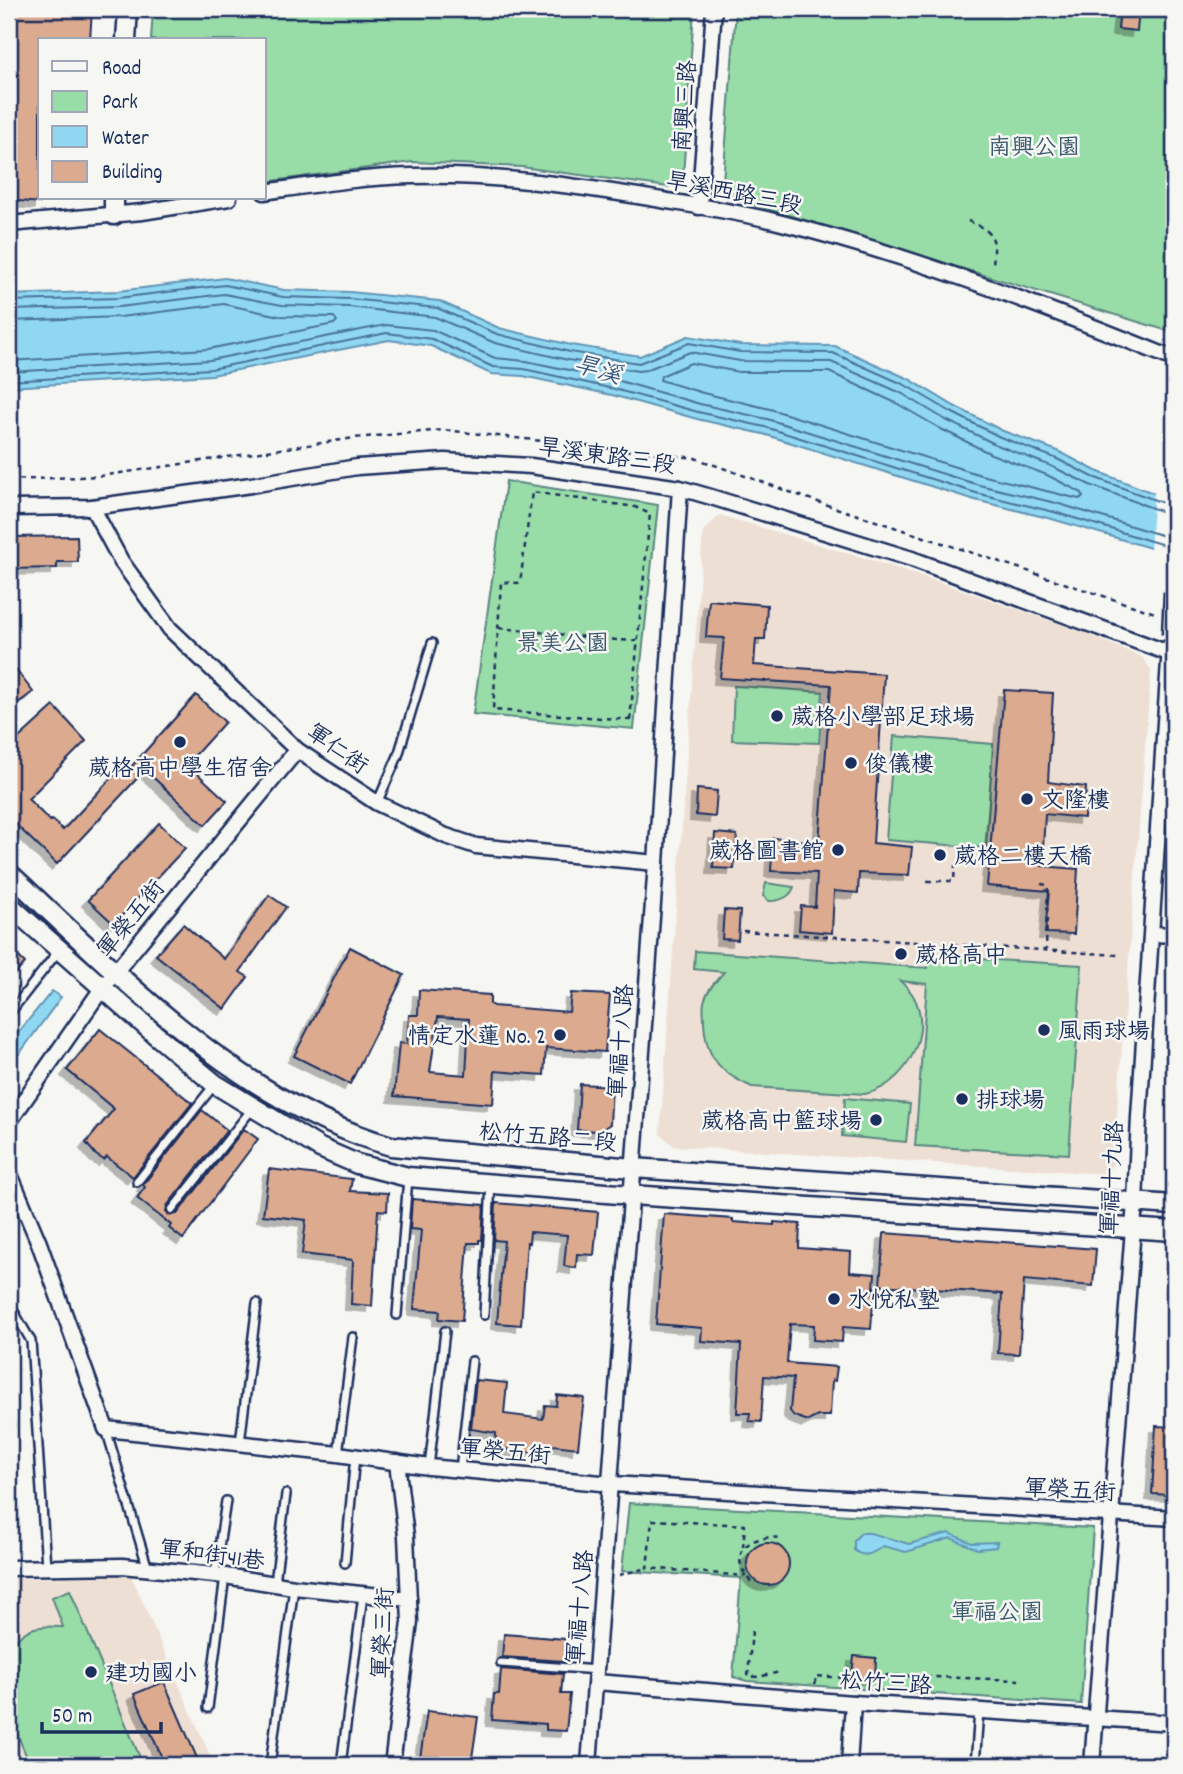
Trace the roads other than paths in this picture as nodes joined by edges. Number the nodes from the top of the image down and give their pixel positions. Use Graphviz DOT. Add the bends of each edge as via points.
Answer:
graph roads {
  1 [pos="128,9"];
  2 [pos="714,9"];
  3 [pos="126,38"];
  4 [pos="266,192"];
  5 [pos="200,200"];
  6 [pos="114,206"];
  7 [pos="699,207"];
  8 [pos="9,224"];
  9 [pos="1174,359"];
  10 [pos="680,488"];
  11 [pos="92,507"];
  12 [pos="9,509"];
  13 [pos="1174,592"];
  14 [pos="432,643"];
  15 [pos="1172,648"];
  16 [pos="297,750"];
  17 [pos="377,803"];
  18 [pos="656,863"];
  19 [pos="9,873"];
  20 [pos="9,905"];
  21 [pos="1153,934"];
  22 [pos="1174,935"];
  23 [pos="60,949"];
  24 [pos="116,971"];
  25 [pos="103,987"];
  26 [pos="9,1014"];
  27 [pos="215,1084"];
  28 [pos="252,1108"];
  29 [pos="9,1122"];
  30 [pos="633,1168"];
  31 [pos="9,1172"];
  32 [pos="408,1177"];
  33 [pos="137,1182"];
  34 [pos="491,1182"];
  35 [pos="631,1195"];
  36 [pos="1135,1202"];
  37 [pos="1174,1205"];
  38 [pos="172,1210"];
  39 [pos="1133,1228"];
  40 [pos="1174,1231"];
  41 [pos="9,1303"];
  42 [pos="257,1303"];
  43 [pos="397,1315"];
  44 [pos="484,1315"];
  45 [pos="445,1331"];
  46 [pos="354,1337"];
  47 [pos="472,1361"];
  48 [pos="106,1429"];
  49 [pos="240,1443"];
  50 [pos="338,1454"];
  51 [pos="355,1456"];
  52 [pos="397,1462"];
  53 [pos="429,1467"];
  54 [pos="460,1470"];
  55 [pos="611,1484"];
  56 [pos="286,1494"];
  57 [pos="226,1501"];
  58 [pos="1111,1514"];
  59 [pos="1174,1518"];
  60 [pos="345,1563"];
  61 [pos="46,1566"];
  62 [pos="9,1568"];
  63 [pos="148,1569"];
  64 [pos="220,1575"];
  65 [pos="275,1584"];
  66 [pos="294,1587"];
  67 [pos="363,1595"];
  68 [pos="409,1599"];
  69 [pos="501,1663"];
  70 [pos="597,1676"];
  71 [pos="853,1703"];
  72 [pos="208,1708"];
  73 [pos="979,1711"];
  74 [pos="1095,1719"];
  75 [pos="1174,1723"];
  76 [pos="270,1765"];
  77 [pos="341,1765"];
  78 [pos="392,1765"];
  79 [pos="589,1765"];
  80 [pos="849,1765"];
  81 [pos="975,1765"];
  82 [pos="1092,1765"];
  1 -- 3 [label="street"];
  2 -- 7 [label="street, 南興三路"];
  4 -- 7 [label="street, 旱溪西路三段" via="411,176 493,177"];
  5 -- 6 [label="street"];
  6 -- 8 [label="street"];
  7 -- 9 [label="street, 旱溪西路三段" via="786,225 931,267"];
  10 -- 11 [label="street, 旱溪東路三段" via="531,466 445,461 357,467"];
  10 -- 15 [label="street, 旱溪東路三段" via="912,559"];
  10 -- 18 [label="street, 軍福十八路"];
  11 -- 12 [label="street, 旱溪東路三段"];
  11 -- 16 [label="street, 軍仁街" via="121,561 170,629"];
  13 -- 15 [label="street, 軍福十九路, bridge"];
  14 -- 17 [label="lane" via="398,755"];
  15 -- 21 [label="street, 軍福十九路"];
  16 -- 17 [label="street, 軍仁街"];
  16 -- 24 [label="street, 軍榮五街"];
  17 -- 18 [label="street, 軍仁街" via="476,846"];
  18 -- 30 [label="street, 軍福十八路"];
  19 -- 24 [label="street, 松竹五路二段"];
  20 -- 23 [label="street"];
  21 -- 22 [label="street"];
  21 -- 36 [label="street, 軍福十九路"];
  23 -- 25 [label="street"];
  23 -- 26 [label="lane"];
  24 -- 25 [label="street, 軍榮五街"];
  24 -- 30 [label="street, 松竹五路二段" via="262,1087 355,1136 391,1146"];
  25 -- 27 [label="street"];
  25 -- 29 [label="street, 軍榮五街"];
  27 -- 28 [label="street"];
  27 -- 33 [label="lane"];
  28 -- 32 [label="street" via="320,1148 357,1164"];
  28 -- 38 [label="lane"];
  30 -- 35 [label="street, 軍福十八路"];
  30 -- 36 [label="street, 松竹五路二段"];
  31 -- 48 [label="street"];
  32 -- 34 [label="street"];
  32 -- 43 [label="lane"];
  34 -- 35 [label="street"];
  34 -- 44 [label="lane"];
  35 -- 39 [label="street"];
  35 -- 55 [label="street, 軍福十八路"];
  36 -- 37 [label="street, 松竹五路二段"];
  36 -- 39 [label="street, 軍福十九路"];
  39 -- 40 [label="street"];
  39 -- 58 [label="street, 軍福十九路"];
  41 -- 61 [label="lane" via="31,1341"];
  42 -- 49 [label="lane"];
  45 -- 53 [label="lane"];
  46 -- 50 [label="lane"];
  47 -- 54 [label="lane"];
  48 -- 49 [label="street, 軍榮五街"];
  48 -- 63 [label="lane"];
  49 -- 50 [label="street, 軍榮五街"];
  50 -- 51 [label="street, 軍榮五街"];
  51 -- 52 [label="street, 軍榮五街"];
  51 -- 60 [label="lane"];
  52 -- 53 [label="street, 軍榮五街"];
  52 -- 68 [label="street, 軍榮三街"];
  53 -- 54 [label="street, 軍榮五街"];
  54 -- 55 [label="street, 軍榮五街"];
  55 -- 58 [label="street, 軍榮五街"];
  55 -- 70 [label="street, 軍福十八路"];
  56 -- 65 [label="lane"];
  57 -- 64 [label="lane"];
  58 -- 59 [label="street, 軍榮五街"];
  58 -- 74 [label="street, 軍福十九路"];
  61 -- 62 [label="street, 軍和街41巷"];
  61 -- 63 [label="street, 軍和街41巷"];
  63 -- 64 [label="street, 軍和街41巷"];
  64 -- 65 [label="street, 軍和街41巷"];
  64 -- 72 [label="lane"];
  65 -- 66 [label="street, 軍和街41巷"];
  66 -- 67 [label="street, 軍和街41巷"];
  66 -- 76 [label="lane"];
  67 -- 68 [label="street, 軍和街41巷"];
  67 -- 77 [label="lane"];
  68 -- 78 [label="street, 軍榮三街"];
  69 -- 70 [label="lane"];
  70 -- 71 [label="street, 松竹三路"];
  70 -- 79 [label="street, 軍福十八路"];
  71 -- 73 [label="street, 松竹三路"];
  71 -- 80 [label="street"];
  73 -- 74 [label="street, 松竹三路"];
  73 -- 81 [label="lane"];
  74 -- 75 [label="street, 松竹三路"];
  74 -- 82 [label="street, 軍福十九路"];
}
